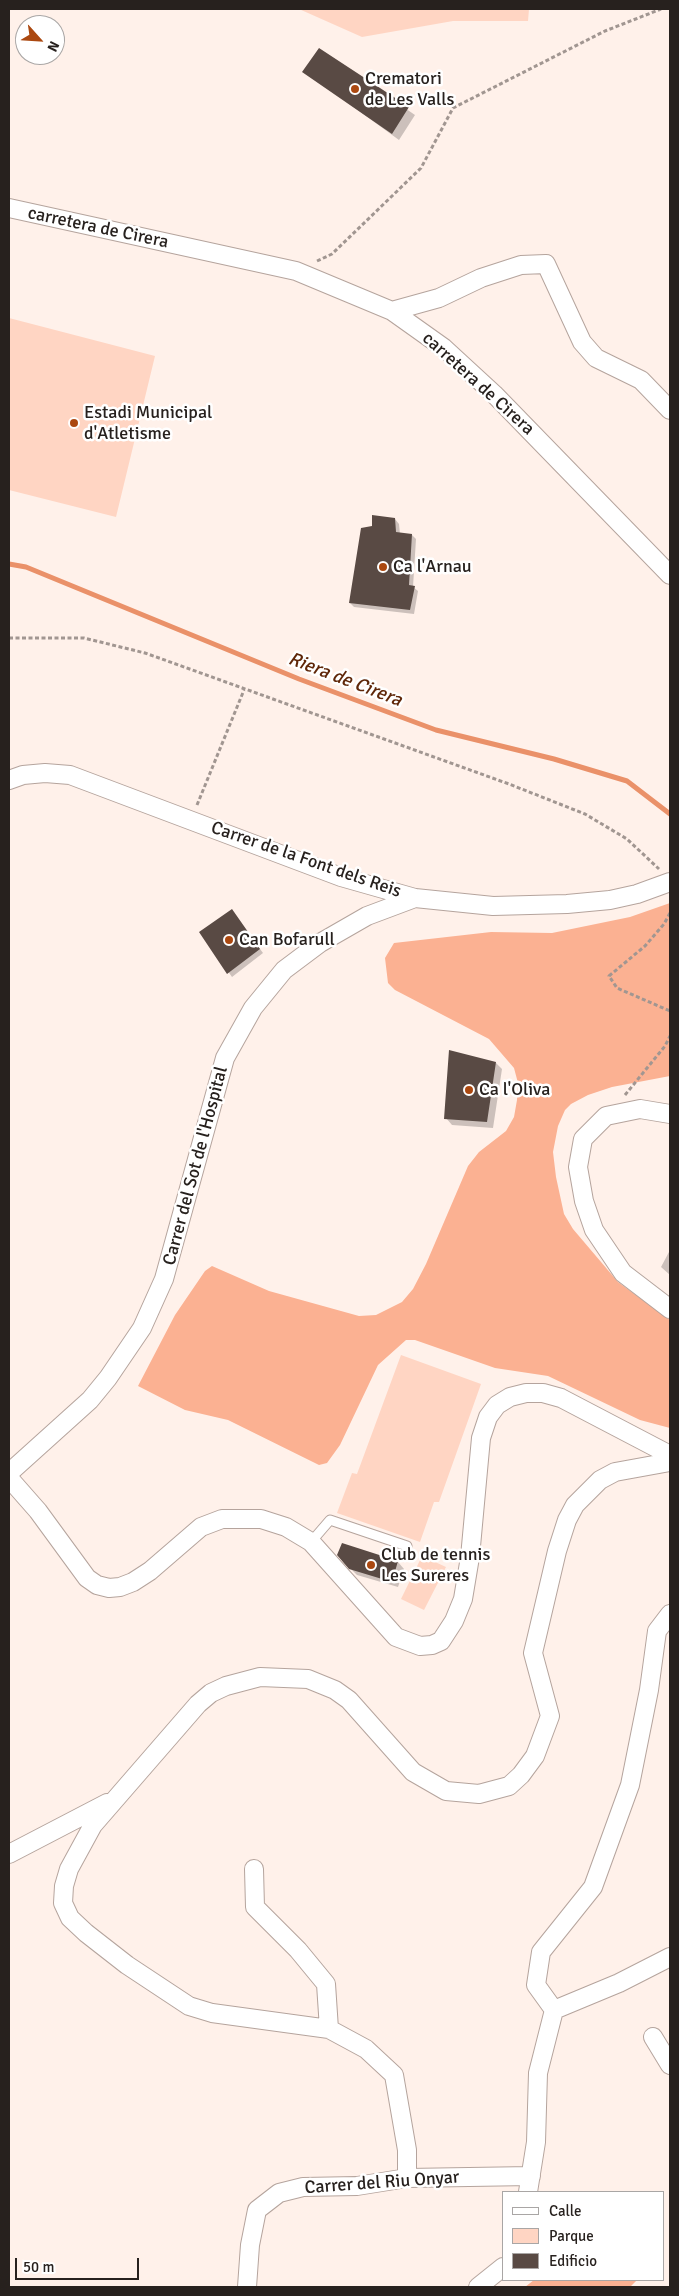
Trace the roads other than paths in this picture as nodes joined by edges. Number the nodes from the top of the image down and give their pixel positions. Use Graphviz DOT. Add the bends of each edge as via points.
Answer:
graph roads {
  1 [pos="9,208"];
  2 [pos="392,311"];
  3 [pos="670,410"];
  4 [pos="670,575"];
  5 [pos="9,780"];
  6 [pos="670,882"];
  7 [pos="415,898"];
  8 [pos="670,1114"];
  9 [pos="670,1309"];
  10 [pos="670,1455"];
  11 [pos="670,1462"];
  12 [pos="9,1472"];
  13 [pos="9,1478"];
  14 [pos="311,1542"];
  15 [pos="407,1546"];
  16 [pos="670,1614"];
  17 [pos="114,1799"];
  18 [pos="9,1854"];
  19 [pos="254,1869"];
  20 [pos="670,1957"];
  21 [pos="554,2010"];
  22 [pos="329,2029"];
  23 [pos="653,2037"];
  24 [pos="670,2065"];
  25 [pos="408,2178"];
  26 [pos="529,2184"];
  27 [pos="502,2268"];
  28 [pos="248,2287"];
  29 [pos="478,2287"];
  1 -- 2 [label="street, carretera de Cirera" via="296,271"];
  2 -- 3 [label="street" via="439,298 481,278 521,265 546,264 582,342 596,358 642,380"];
  2 -- 4 [label="street, carretera de Cirera" via="444,348 494,394"];
  5 -- 7 [label="street, Carrer de la Font dels Reis" via="45,773 70,775 341,877"];
  6 -- 7 [label="street, Carrer de la Font dels Reis" via="610,900 567,904 493,906"];
  7 -- 12 [label="street, Carrer del Sot de l'Hospital" via="367,916 307,952 284,970 253,1008 226,1058 164,1279 142,1328 90,1400"];
  8 -- 9 [label="street" via="640,1109 606,1116 583,1139 578,1167 584,1201 594,1230 623,1274"];
  10 -- 14 [label="street" via="561,1398 526,1393 510,1397 498,1405 488,1417 481,1438 463,1599 447,1634 432,1645 409,1643 396,1637"];
  11 -- 17 [label="street" via="615,1472 600,1480 575,1505 567,1520 533,1653 550,1716 535,1756 509,1786 480,1794 446,1790 412,1772 349,1700 335,1690 308,1679 260,1677 211,1693"];
  13 -- 14 [label="street" via="97,1586 120,1587 144,1574 201,1527 222,1519 261,1519 286,1527"];
  14 -- 15 [label="lane" via="330,1520"];
  16 -- 21 [label="street" via="657,1631 630,1785 593,1887 541,1952 536,1985"];
  17 -- 18 [label="street"];
  17 -- 22 [label="street" via="93,1825 69,1869 63,1903 70,1918 120,1960 189,2006 212,2013"];
  19 -- 22 [label="street" via="255,1908 298,1950 326,1984"];
  20 -- 21 [label="street"];
  21 -- 26 [label="street" via="538,2073 536,2142"];
  22 -- 25 [label="street" via="366,2049 394,2075 407,2150"];
  23 -- 24 [label="street"];
  25 -- 26 [label="street, Carrer del Riu Onyar"];
  25 -- 28 [label="street, Carrer del Riu Onyar" via="357,2186 303,2187 279,2193 257,2210 250,2245"];
  27 -- 29 [label="street"];
}
